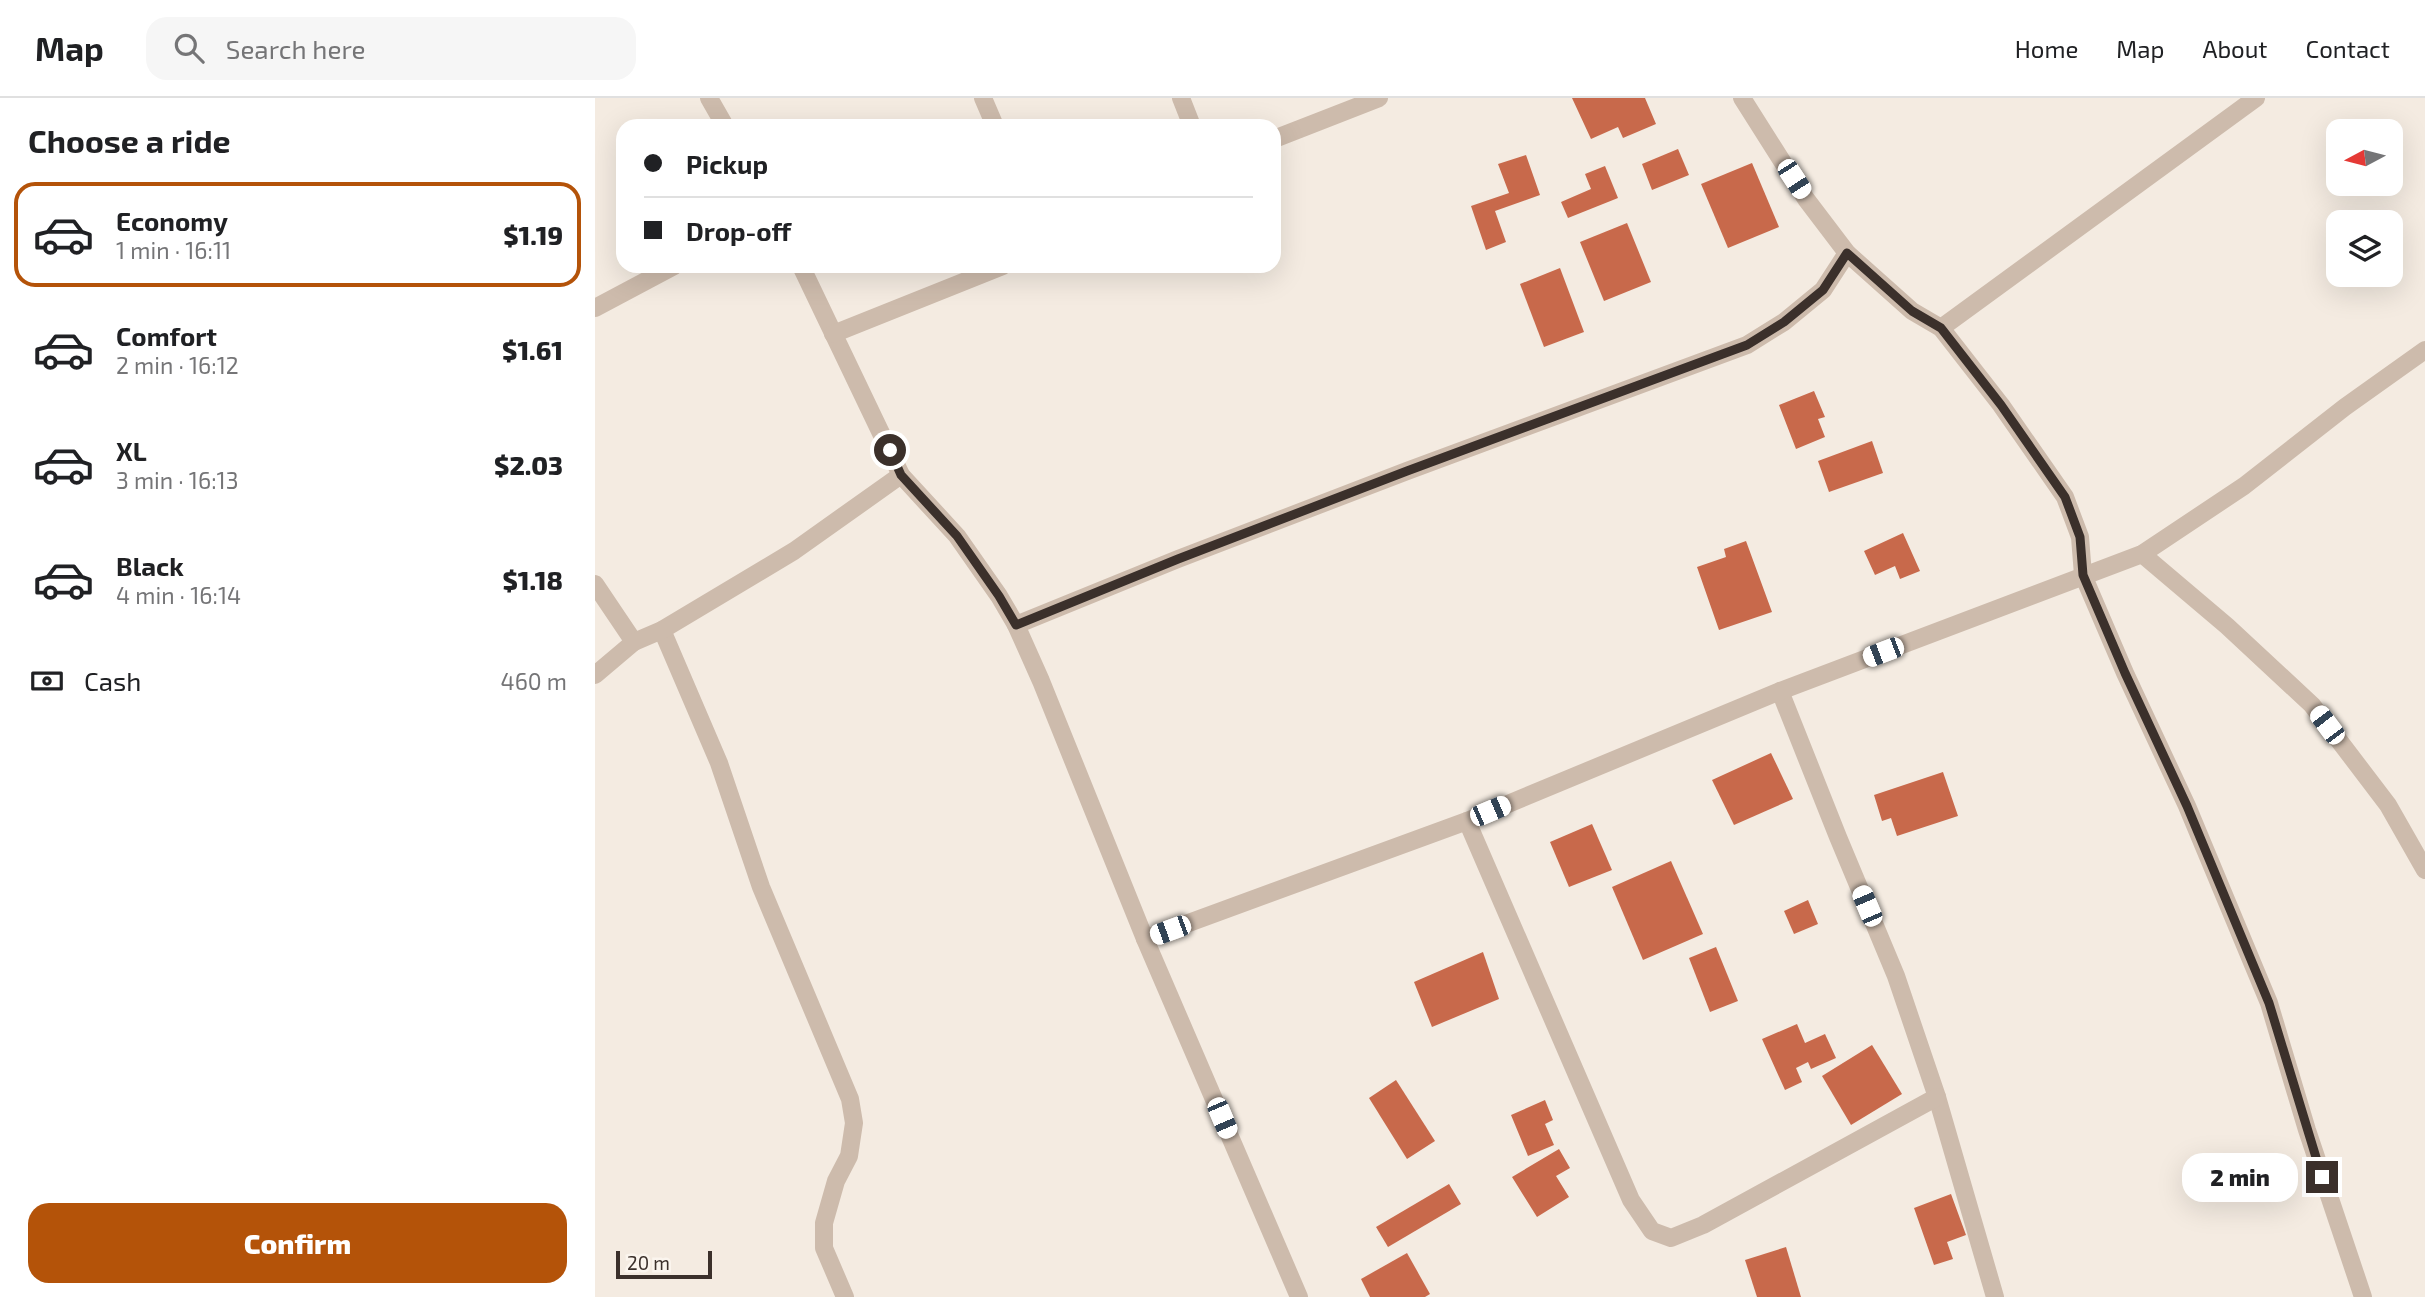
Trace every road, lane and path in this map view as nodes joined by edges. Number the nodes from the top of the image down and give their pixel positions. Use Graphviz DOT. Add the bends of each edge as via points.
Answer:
graph roads {
  1 [pos="709,98"];
  2 [pos="983,98"];
  3 [pos="1181,98"];
  4 [pos="1379,98"];
  5 [pos="1742,98"];
  6 [pos="2256,98"];
  7 [pos="721,119"];
  8 [pos="992,119"];
  9 [pos="1189,119"];
  10 [pos="1281,136"];
  11 [pos="1847,253"];
  12 [pos="661,273"];
  13 [pos="803,273"];
  14 [pos="986,273"];
  15 [pos="595,308"];
  16 [pos="1941,328"];
  17 [pos="833,334"];
  18 [pos="2425,350"];
  19 [pos="901,475"];
  20 [pos="2142,554"];
  21 [pos="2083,575"];
  22 [pos="595,584"];
  23 [pos="1016,625"];
  24 [pos="662,630"];
  25 [pos="634,642"];
  26 [pos="595,675"];
  27 [pos="1780,691"];
  28 [pos="1467,821"];
  29 [pos="2425,870"];
  30 [pos="1145,939"];
  31 [pos="1937,1097"];
  32 [pos="845,1297"];
  33 [pos="1299,1297"];
  34 [pos="1994,1297"];
  35 [pos="2363,1297"];
  1 -- 7 [label="street"];
  2 -- 8 [label="street"];
  3 -- 9 [label="street"];
  4 -- 10 [label="street"];
  5 -- 11 [label="street"];
  6 -- 16 [label="street"];
  11 -- 16 [label="street" via="1912,311"];
  11 -- 23 [label="street" via="1823,290 1747,345 1407,471"];
  12 -- 15 [label="street"];
  13 -- 17 [label="street"];
  14 -- 17 [label="street"];
  16 -- 21 [label="street" via="2065,497 2080,537"];
  17 -- 19 [label="street"];
  18 -- 20 [label="street" via="2245,486"];
  19 -- 23 [label="street" via="957,536"];
  19 -- 24 [label="street" via="795,551"];
  20 -- 21 [label="street"];
  20 -- 29 [label="street" via="2312,705 2388,805"];
  21 -- 27 [label="street"];
  21 -- 35 [label="street" via="2269,1003"];
  22 -- 25 [label="street"];
  23 -- 30 [label="street"];
  24 -- 25 [label="street"];
  24 -- 32 [label="street" via="719,763 761,887 850,1099 854,1123 849,1156 824,1223 824,1248"];
  25 -- 26 [label="street"];
  27 -- 28 [label="street"];
  27 -- 31 [label="street" via="1896,976"];
  28 -- 30 [label="street"];
  28 -- 31 [label="street" via="1631,1200 1652,1231 1671,1238 1703,1225"];
  30 -- 33 [label="street"];
  31 -- 34 [label="street"];
}
